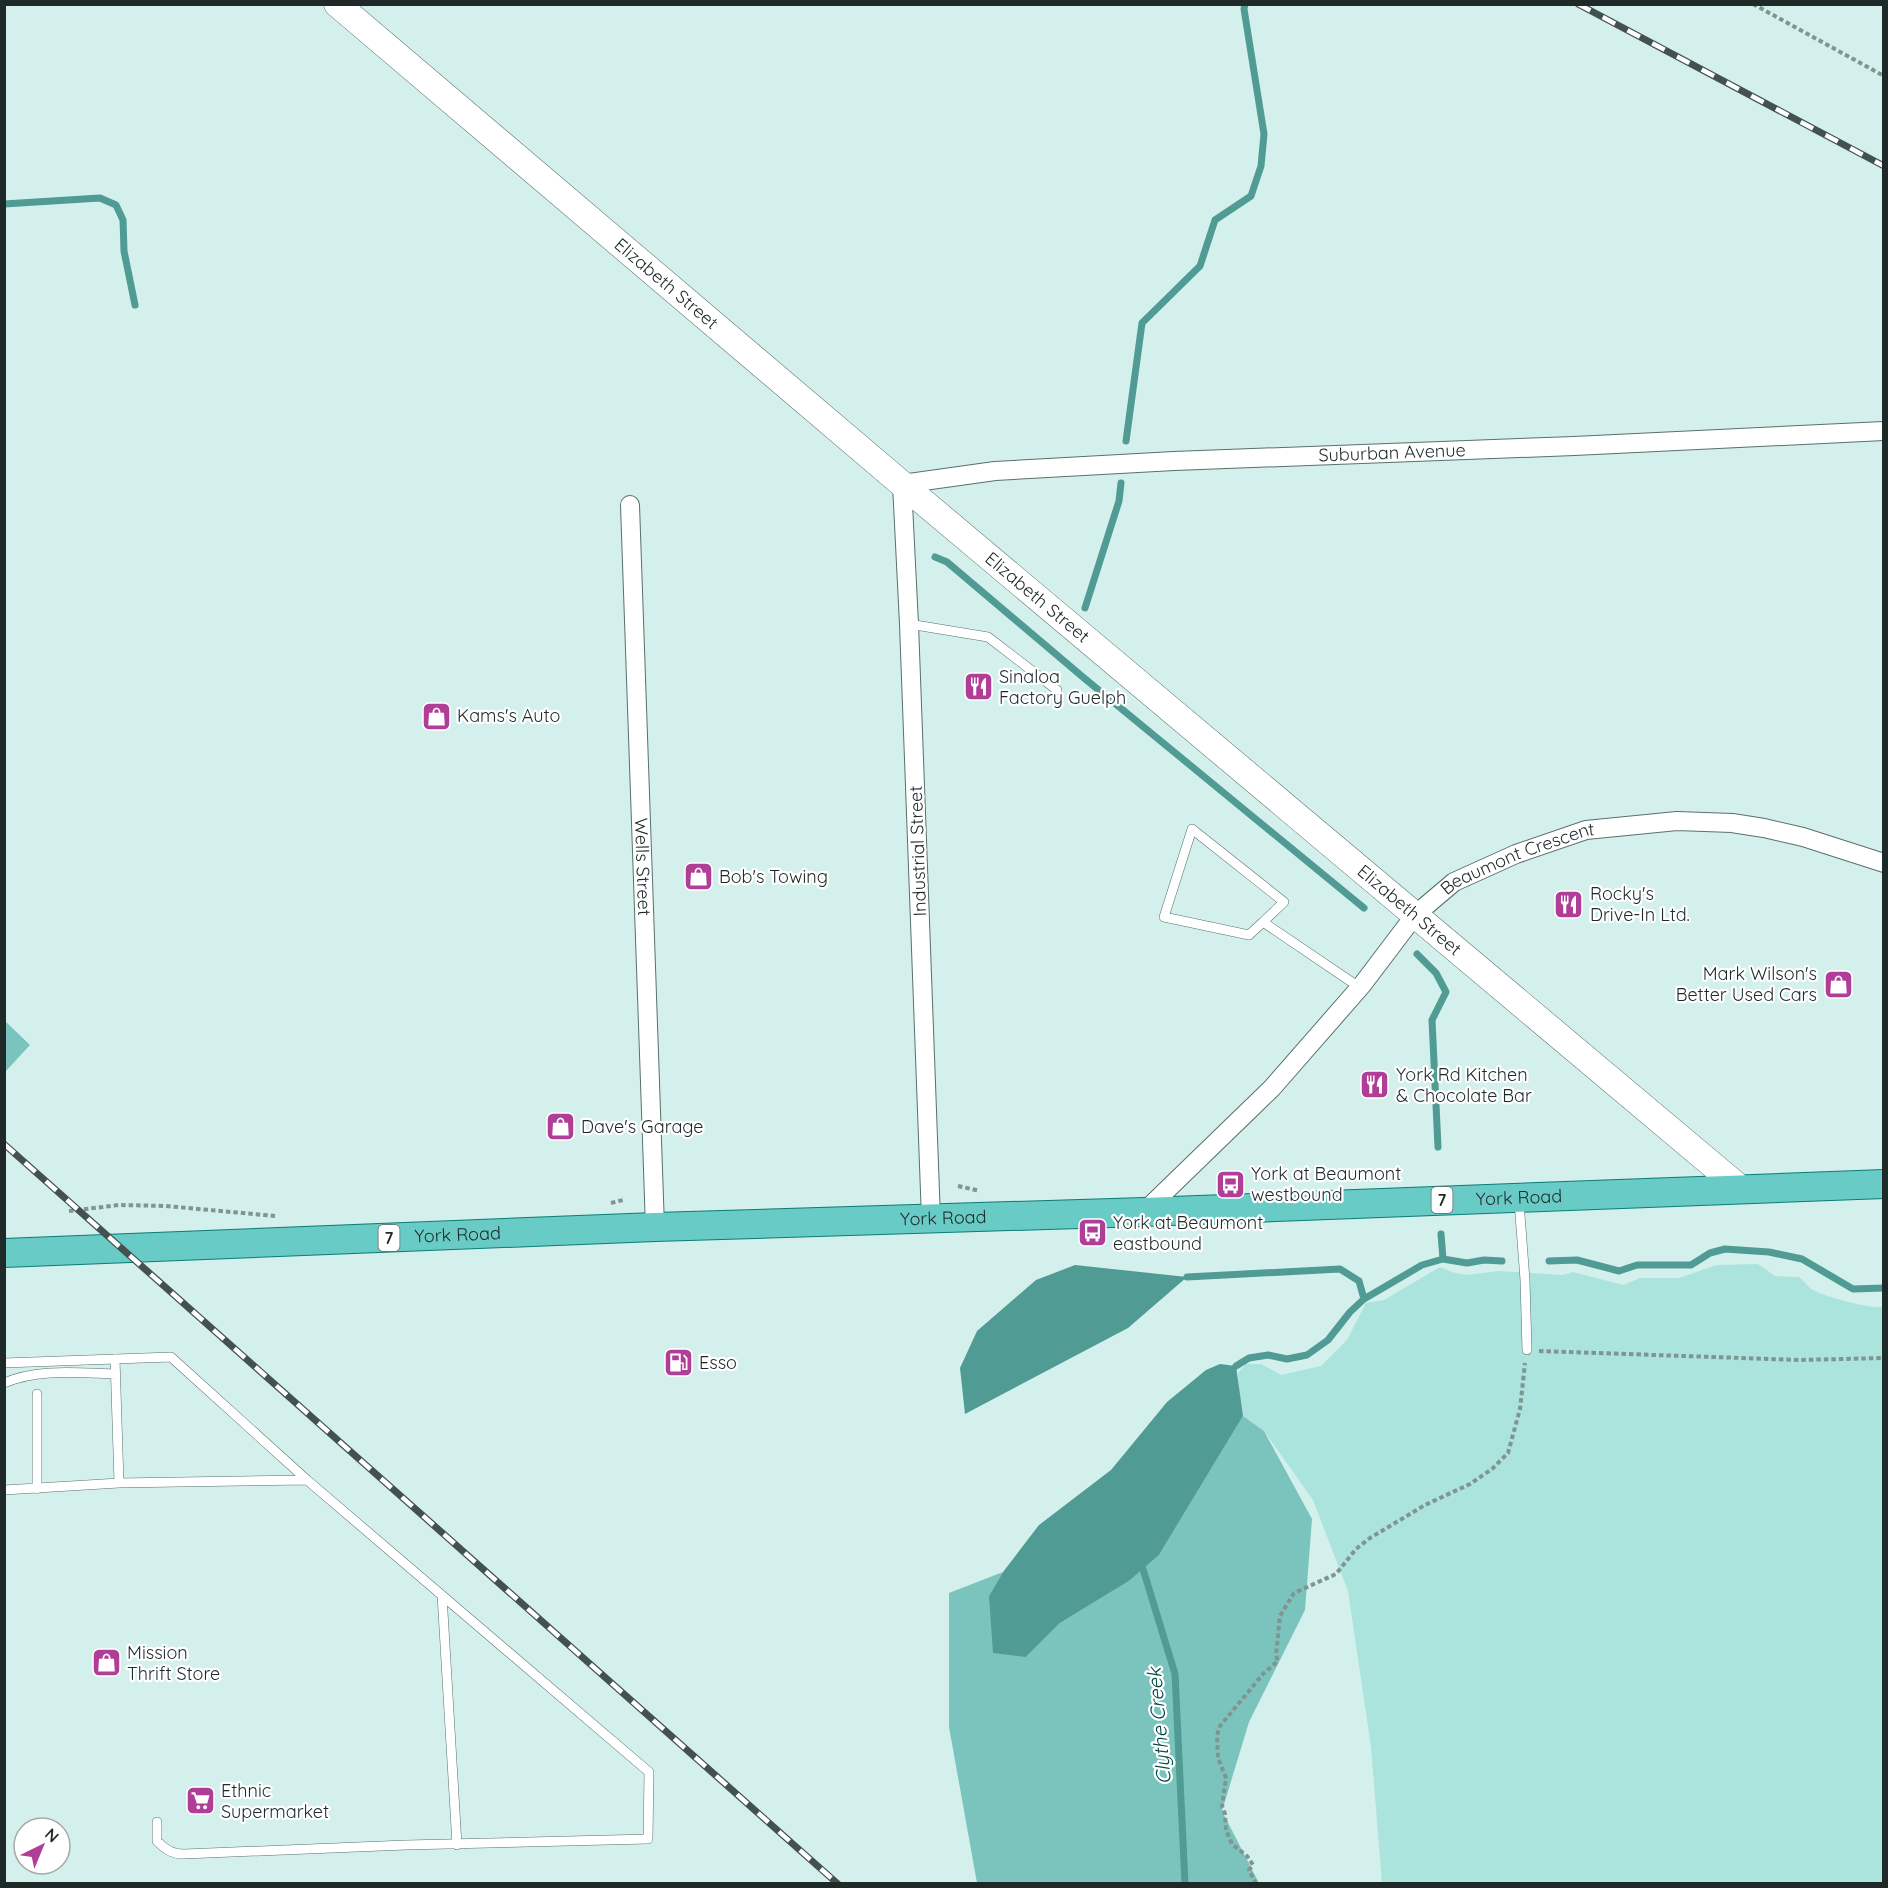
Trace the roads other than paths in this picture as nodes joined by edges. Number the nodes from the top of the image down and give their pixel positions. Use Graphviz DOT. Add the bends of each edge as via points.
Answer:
graph roads {
  1 [pos="337,4"];
  2 [pos="1884,431"];
  3 [pos="902,484"];
  4 [pos="630,505"];
  5 [pos="909,624"];
  6 [pos="1057,690"];
  7 [pos="1884,863"];
  8 [pos="1415,915"];
  9 [pos="1263,922"];
  10 [pos="1359,987"];
  11 [pos="1884,1184"];
  12 [pos="1740,1188"];
  13 [pos="1518,1197"];
  14 [pos="1144,1212"];
  15 [pos="931,1219"];
  16 [pos="655,1227"];
  17 [pos="4,1253"];
  18 [pos="1527,1350"];
  19 [pos="115,1359"];
  20 [pos="4,1363"];
  21 [pos="116,1374"];
  22 [pos="4,1383"];
  23 [pos="37,1394"];
  24 [pos="307,1480"];
  25 [pos="120,1482"];
  26 [pos="38,1489"];
  27 [pos="4,1490"];
  28 [pos="442,1595"];
  29 [pos="156,1822"];
  30 [pos="458,1845"];
  1 -- 3 [label="street, Elizabeth Street"];
  2 -- 3 [label="street, Suburban Avenue" via="1174,461 995,471"];
  3 -- 5 [label="street, Industrial Street"];
  3 -- 8 [label="street, Elizabeth Street"];
  4 -- 16 [label="street, Wells Street"];
  5 -- 6 [label="lane" via="988,638"];
  5 -- 15 [label="street, Industrial Street"];
  7 -- 8 [label="street, Beaumont Crescent" via="1803,837 1732,823 1677,821 1586,830 1516,854 1454,882"];
  8 -- 10 [label="street, Beaumont Crescent"];
  8 -- 12 [label="street, Elizabeth Street"];
  9 -- 9 [label="lane" via="1284,902 1192,829 1164,917 1249,935"];
  9 -- 10 [label="lane"];
  10 -- 14 [label="street, Beaumont Crescent" via="1272,1088"];
  11 -- 12 [label="main road, York Road / 7"];
  12 -- 13 [label="main road, York Road / 7"];
  13 -- 14 [label="main road, York Road / 7"];
  13 -- 18 [label="lane"];
  14 -- 15 [label="main road, York Road / 7"];
  15 -- 16 [label="main road, York Road / 7"];
  16 -- 17 [label="main road, York Road / 7"];
  19 -- 20 [label="lane"];
  19 -- 21 [label="lane"];
  19 -- 24 [label="lane" via="171,1357"];
  21 -- 22 [label="lane" via="27,1375"];
  21 -- 25 [label="lane"];
  23 -- 26 [label="lane"];
  24 -- 25 [label="lane"];
  24 -- 28 [label="lane"];
  25 -- 26 [label="lane"];
  26 -- 27 [label="lane"];
  28 -- 30 [label="lane"];
  28 -- 30 [label="lane" via="649,1772 648,1839"];
  29 -- 30 [label="lane" via="157,1841 174,1854"];
}
